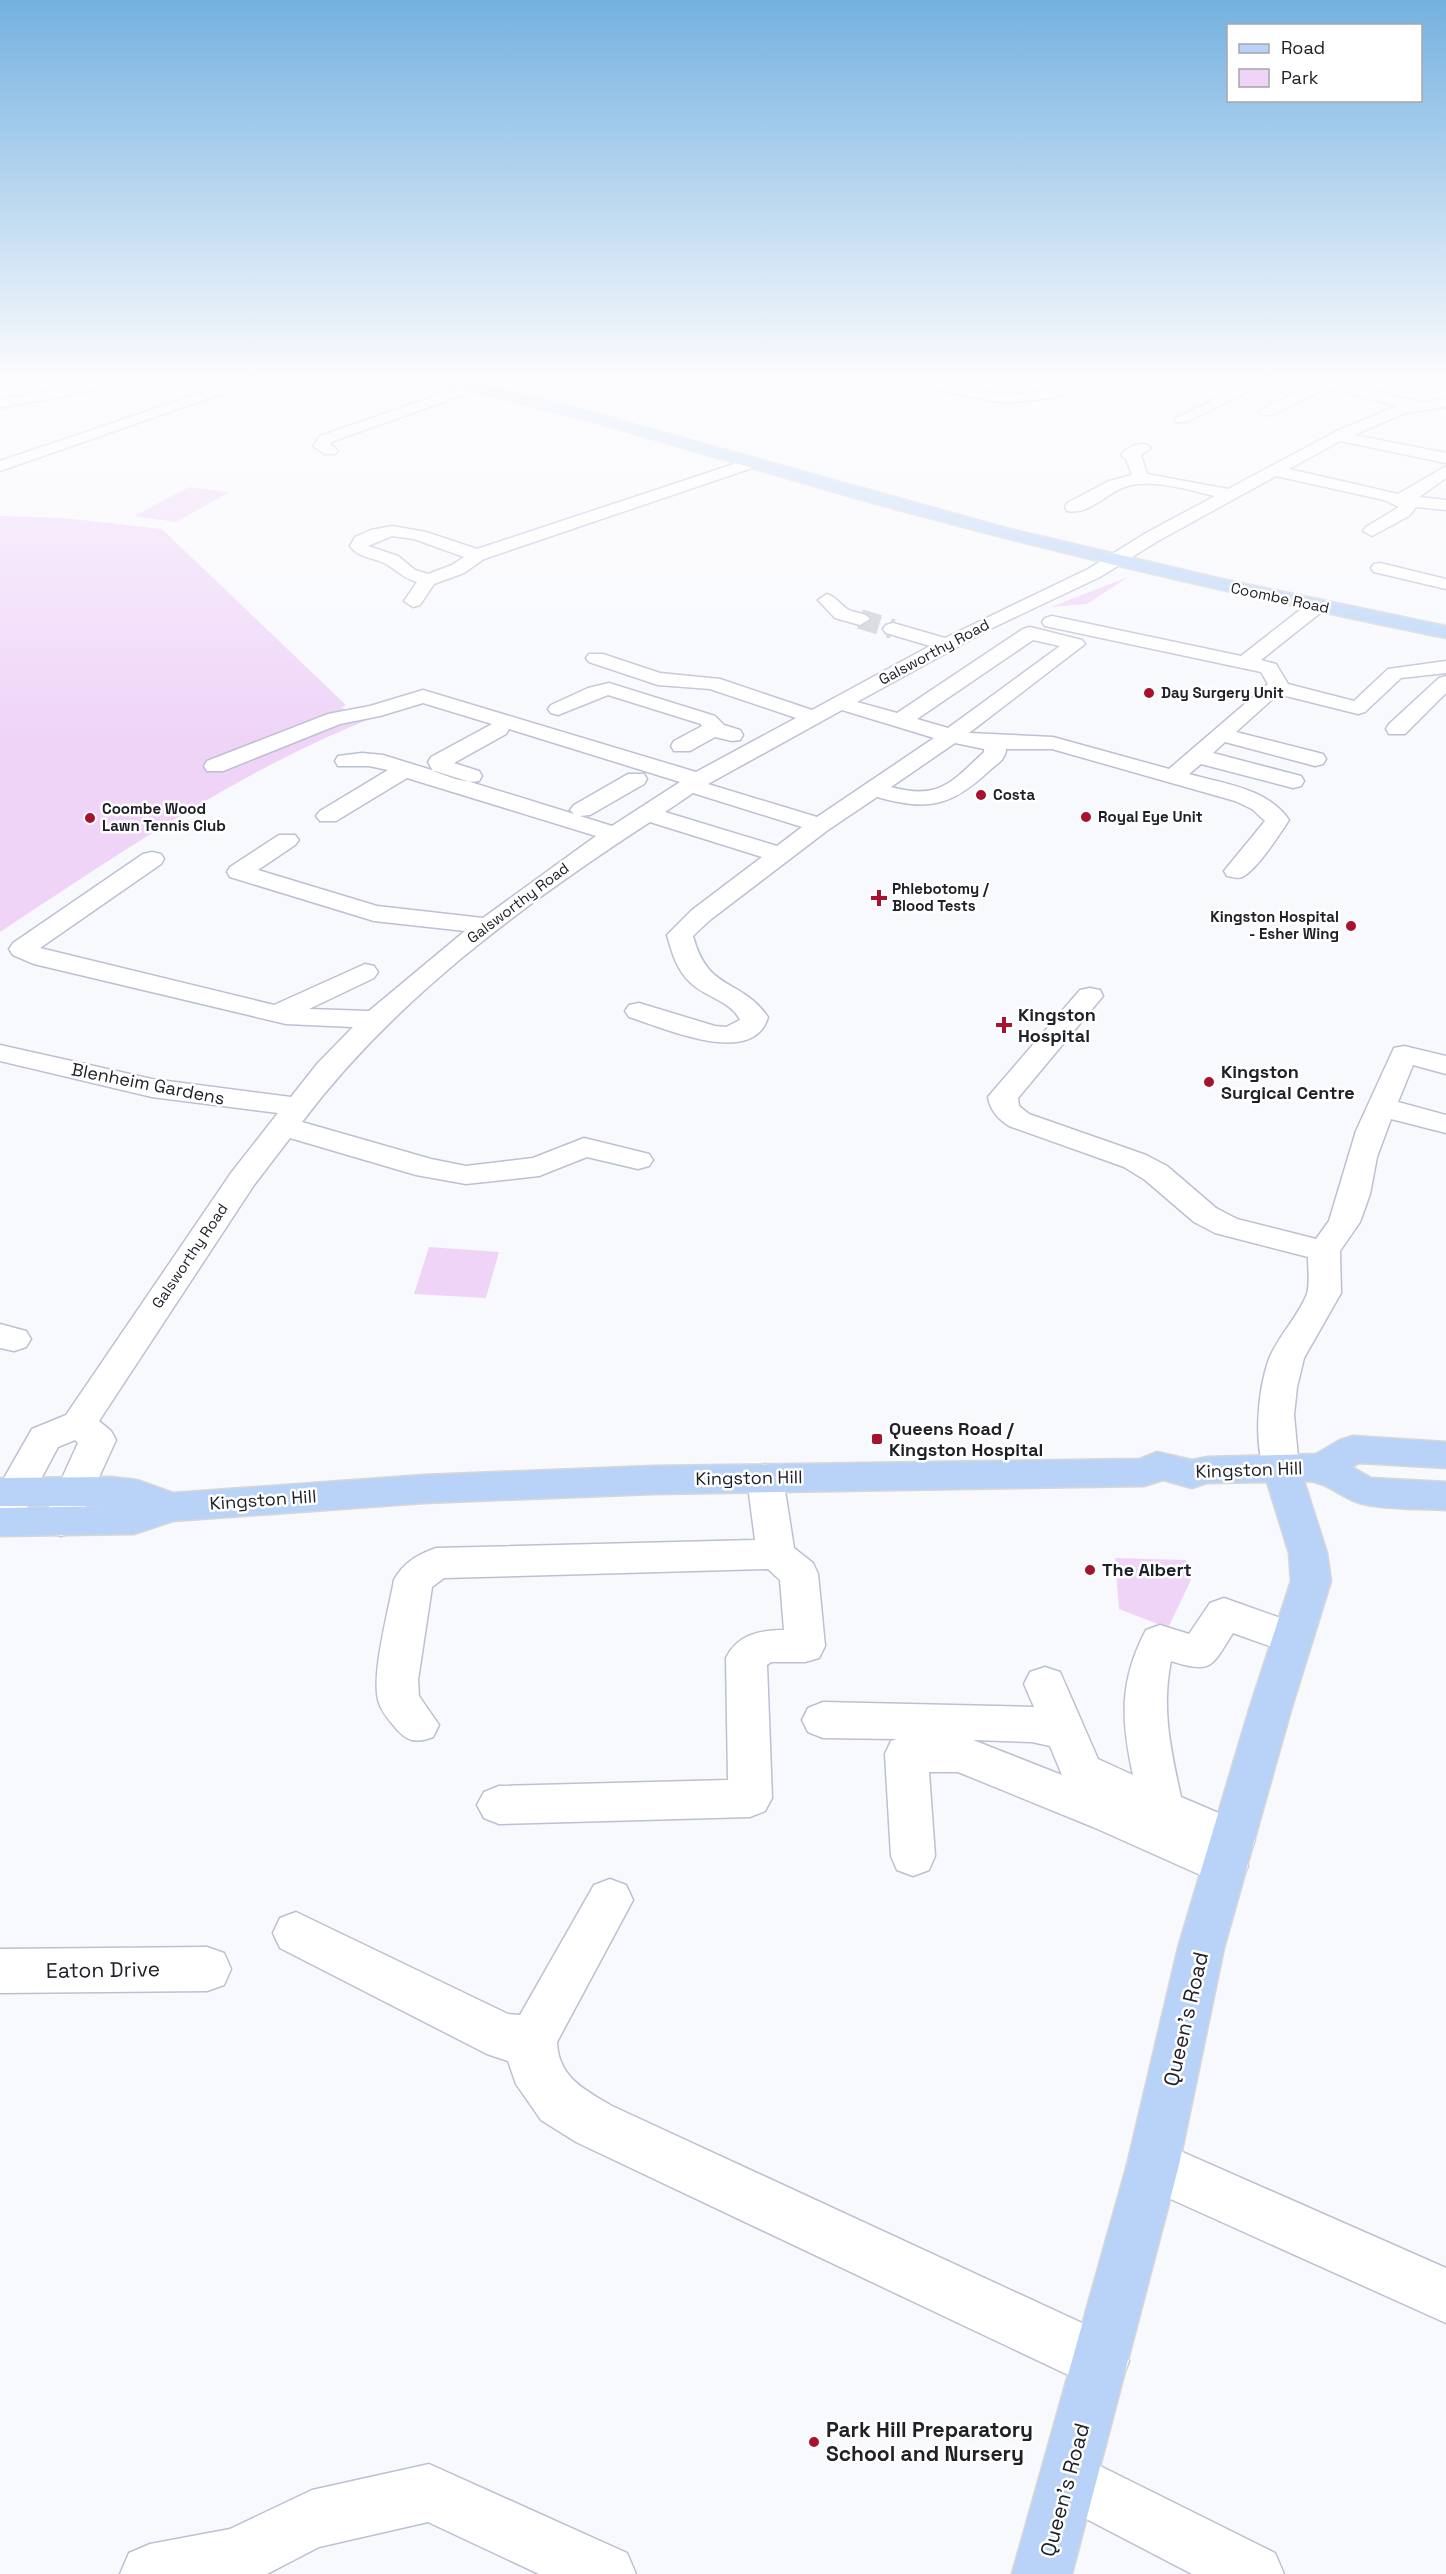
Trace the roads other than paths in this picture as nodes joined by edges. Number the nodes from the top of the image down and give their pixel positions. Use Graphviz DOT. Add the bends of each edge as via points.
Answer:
graph roads {
  1 [pos="647,498"];
  2 [pos="881,498"];
  3 [pos="1093,498"];
  4 [pos="1221,498"];
  5 [pos="1377,498"];
  6 [pos="1409,498"];
  7 [pos="1403,505"];
  8 [pos="1073,507"];
  9 [pos="1443,512"];
  10 [pos="1372,531"];
  11 [pos="478,555"];
  12 [pos="1113,561"];
  13 [pos="1380,568"];
  14 [pos="428,580"];
  15 [pos="1445,584"];
  16 [pos="1429,595"];
  17 [pos="827,600"];
  18 [pos="413,601"];
  19 [pos="1317,606"];
  20 [pos="1010,611"];
  21 [pos="860,619"];
  22 [pos="893,629"];
  23 [pos="1446,632"];
  24 [pos="946,644"];
  25 [pos="596,658"];
  26 [pos="1245,663"];
  27 [pos="1446,667"];
  28 [pos="1446,682"];
  29 [pos="1280,688"];
  30 [pos="839,703"];
  31 [pos="558,709"];
  32 [pos="813,717"];
  33 [pos="900,721"];
  34 [pos="498,729"];
  35 [pos="713,729"];
  36 [pos="1397,729"];
  37 [pos="1221,735"];
  38 [pos="951,736"];
  39 [pos="763,744"];
  40 [pos="995,744"];
  41 [pos="682,746"];
  42 [pos="1198,756"];
  43 [pos="1315,759"];
  44 [pos="346,761"];
  45 [pos="215,766"];
  46 [pos="404,770"];
  47 [pos="1174,776"];
  48 [pos="636,778"];
  49 [pos="693,782"];
  50 [pos="1293,782"];
  51 [pos="874,789"];
  52 [pos="582,810"];
  53 [pos="328,816"];
  54 [pos="629,824"];
  55 [pos="820,825"];
  56 [pos="287,840"];
  57 [pos="781,855"];
  58 [pos="152,859"];
  59 [pos="1236,871"];
  60 [pos="488,926"];
  61 [pos="365,972"];
  62 [pos="1090,996"];
  63 [pos="639,1011"];
  64 [pos="277,1014"];
  65 [pos="376,1020"];
  66 [pos="0,1053"];
  67 [pos="1446,1065"];
  68 [pos="1381,1107"];
  69 [pos="289,1117"];
  70 [pos="1446,1124"];
  71 [pos="638,1161"];
  72 [pos="1324,1251"];
  73 [pos="79,1424"];
  74 [pos="1446,1455"];
  75 [pos="1323,1467"];
  76 [pos="1281,1468"];
  77 [pos="765,1478"];
  78 [pos="1446,1496"];
  79 [pos="5,1507"];
  80 [pos="68,1507"];
  81 [pos="776,1554"];
  82 [pos="1292,1638"];
  83 [pos="1045,1684"];
  84 [pos="823,1720"];
  85 [pos="418,1725"];
  86 [pos="1064,1731"];
  87 [pos="499,1805"];
  88 [pos="1162,1809"];
  89 [pos="1229,1853"];
  90 [pos="913,1856"];
  91 [pos="610,1900"];
  92 [pos="296,1933"];
  93 [pos="207,1969"];
  94 [pos="0,1971"];
  95 [pos="533,2040"];
  96 [pos="1154,2165"];
  97 [pos="1446,2296"];
  98 [pos="1101,2361"];
  99 [pos="1068,2479"];
  100 [pos="150,2574"];
  101 [pos="606,2574"];
  102 [pos="1042,2574"];
  103 [pos="1254,2574"];
  1 -- 11 [label="street"];
  2 -- 12 [label="main road, Coombe Road"];
  3 -- 8 [label="street"];
  4 -- 12 [label="street, Galsworthy Road"];
  5 -- 7 [label="street"];
  6 -- 7 [label="street"];
  7 -- 9 [label="street"];
  7 -- 10 [label="street"];
  11 -- 14 [label="street" via="458,569"];
  11 -- 14 [label="street" via="452,549 414,532 390,531 361,541 363,551 392,560 409,574"];
  12 -- 19 [label="main road, Coombe Road"];
  12 -- 20 [label="street, Galsworthy Road"];
  13 -- 15 [label="street"];
  14 -- 18 [label="street"];
  15 -- 16 [label="street"];
  17 -- 21 [label="street" via="842,614"];
  19 -- 23 [label="main road, Coombe Road"];
  19 -- 26 [label="street"];
  20 -- 24 [label="street, Galsworthy Road"];
  20 -- 26 [label="street" via="1118,638"];
  22 -- 24 [label="street"];
  24 -- 30 [label="street, Galsworthy Road"];
  25 -- 32 [label="street" via="658,679 713,683"];
  26 -- 29 [label="street" via="1269,668"];
  27 -- 29 [label="street" via="1395,673 1358,708"];
  28 -- 36 [label="street"];
  29 -- 37 [label="street" via="1272,689"];
  30 -- 32 [label="street, Galsworthy Road"];
  30 -- 33 [label="street"];
  31 -- 35 [label="street" via="609,689 708,720"];
  32 -- 39 [label="street, Galsworthy Road"];
  33 -- 38 [label="street"];
  33 -- 38 [label="street" via="1030,633 1075,644"];
  34 -- 52 [label="street" via="439,762 441,766"];
  35 -- 39 [label="street"];
  35 -- 41 [label="street"];
  37 -- 42 [label="street"];
  37 -- 43 [label="street"];
  38 -- 40 [label="street"];
  38 -- 51 [label="street"];
  39 -- 49 [label="street, Galsworthy Road"];
  40 -- 47 [label="street" via="1053,743"];
  40 -- 51 [label="street" via="995,754 943,798 922,801"];
  42 -- 47 [label="street"];
  42 -- 50 [label="street"];
  44 -- 46 [label="street" via="374,758"];
  45 -- 49 [label="street" via="335,718 373,712 423,696"];
  46 -- 53 [label="street"];
  46 -- 54 [label="street"];
  47 -- 59 [label="street" via="1243,796 1260,804 1277,820"];
  48 -- 52 [label="street"];
  49 -- 54 [label="street, Galsworthy Road"];
  49 -- 55 [label="street"];
  51 -- 55 [label="street"];
  52 -- 54 [label="street"];
  54 -- 57 [label="street"];
  54 -- 60 [label="street, Galsworthy Road"];
  55 -- 57 [label="street"];
  56 -- 60 [label="street" via="239,872 374,913"];
  57 -- 63 [label="street" via="700,915 680,935 684,958 690,966 703,982 747,1007 754,1017 752,1024 731,1035 712,1034"];
  58 -- 64 [label="street" via="22,949 34,956"];
  60 -- 65 [label="street, Galsworthy Road"];
  61 -- 64 [label="street"];
  62 -- 72 [label="street" via="1003,1098 1009,1113 1135,1161 1156,1173 1205,1215 1226,1226"];
  64 -- 65 [label="street"];
  65 -- 69 [label="street, Galsworthy Road" via="327,1070"];
  66 -- 69 [label="street, Blenheim Gardens"];
  67 -- 68 [label="street" via="1404,1054"];
  68 -- 70 [label="street"];
  68 -- 72 [label="street" via="1362,1156 1344,1222"];
  69 -- 71 [label="street, Blenheim Gardens" via="427,1168 466,1175 539,1167 584,1147"];
  69 -- 73 [label="street, Galsworthy Road" via="235,1190"];
  72 -- 76 [label="street" via="1324,1293 1287,1359 1279,1387 1276,1415"];
  73 -- 79 [label="street" via="45,1438"];
  73 -- 80 [label="street" via="98,1440"];
  74 -- 75 [label="main road, Kingston Hill" via="1353,1449"];
  75 -- 76 [label="main road, Kingston Hill"];
  75 -- 78 [label="main road, Kingston Hill" via="1364,1491"];
  76 -- 77 [label="main road, Kingston Hill" via="1192,1474 1157,1465 1149,1472"];
  76 -- 82 [label="main road, Queen's Road" via="1308,1553 1311,1581"];
  77 -- 80 [label="main road, Kingston Hill" via="424,1489 171,1507 134,1520"];
  77 -- 81 [label="street"];
  79 -- 80 [label="main road, Kingston Hill"];
  81 -- 85 [label="street" via="436,1563 414,1580 397,1680 399,1702"];
  81 -- 87 [label="street" via="799,1574 805,1646 764,1646 746,1658 750,1798"];
  82 -- 88 [label="street" via="1224,1614 1198,1653 1161,1641 1150,1660 1143,1710"];
  82 -- 89 [label="main road, Queen's Road"];
  83 -- 86 [label="street"];
  84 -- 86 [label="street" via="1032,1724"];
  86 -- 88 [label="street" via="1082,1772"];
  88 -- 89 [label="street"];
  89 -- 90 [label="street" via="1109,1813 960,1754 906,1754"];
  89 -- 96 [label="main road, Queen's Road" via="1201,1948"];
  91 -- 95 [label="street"];
  92 -- 95 [label="street" via="504,2037"];
  93 -- 94 [label="street, Eaton Drive"];
  95 -- 98 [label="street" via="533,2067 559,2102 594,2124"];
  96 -- 97 [label="street"];
  96 -- 98 [label="main road, Queen's Road"];
  98 -- 99 [label="main road, Queen's Road"];
  99 -- 102 [label="main road, Queen's Road"];
  99 -- 103 [label="street"];
  100 -- 101 [label="street" via="236,2558 312,2519 429,2493"];
}
